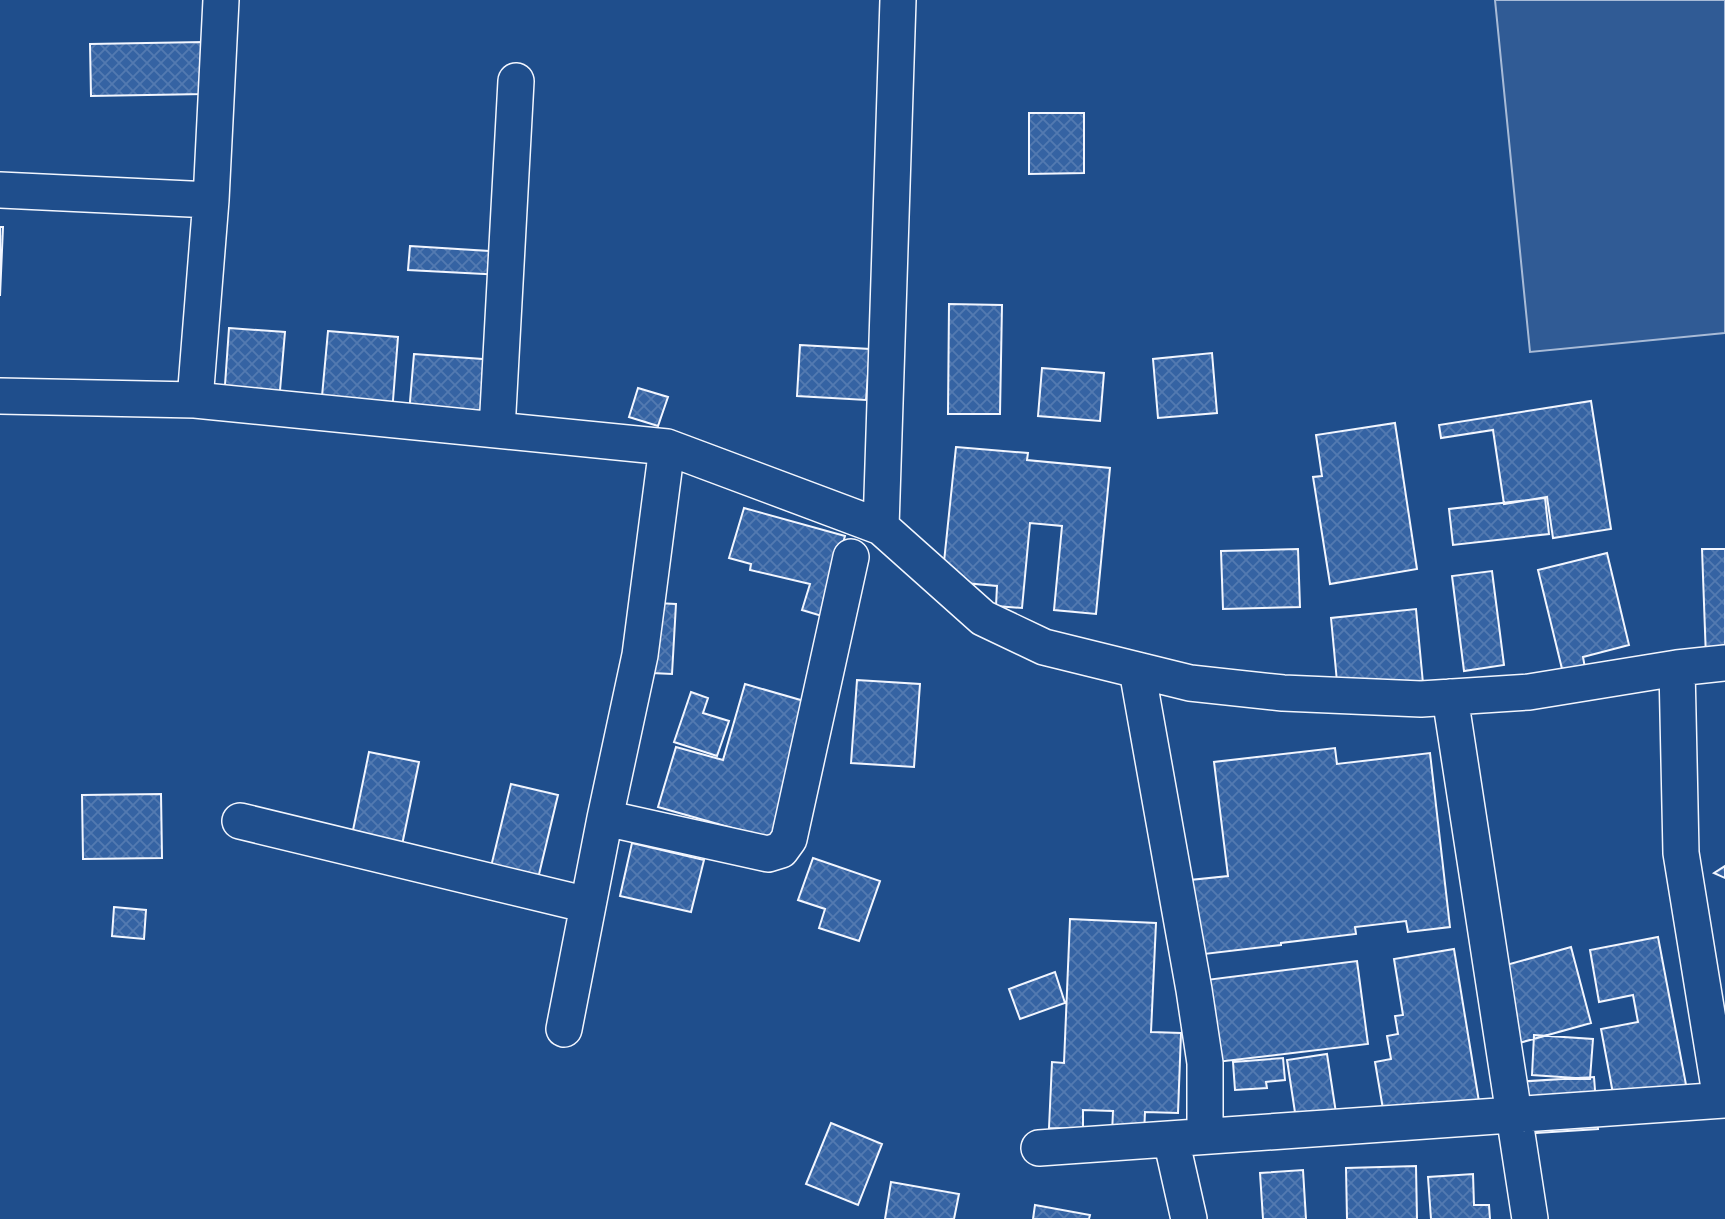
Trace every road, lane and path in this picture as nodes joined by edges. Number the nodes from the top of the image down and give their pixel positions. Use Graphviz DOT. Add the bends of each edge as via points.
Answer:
graph roads {
  1 [pos="221,0"];
  2 [pos="898,0"];
  3 [pos="516,80"];
  4 [pos="0,190"];
  5 [pos="211,200"];
  6 [pos="0,396"];
  7 [pos="195,400"];
  8 [pos="497,430"];
  9 [pos="667,447"];
  10 [pos="881,527"];
  11 [pos="851,557"];
  12 [pos="1725,663"];
  13 [pos="1677,668"];
  14 [pos="1137,670"];
  15 [pos="1450,697"];
  16 [pos="605,818"];
  17 [pos="240,821"];
  18 [pos="588,905"];
  19 [pos="564,1028"];
  20 [pos="1723,1100"];
  21 [pos="1513,1115"];
  22 [pos="1205,1136"];
  23 [pos="1171,1139"];
  24 [pos="1039,1148"];
  25 [pos="1189,1219"];
  26 [pos="1530,1219"];
  1 -- 5 [label="street"];
  2 -- 10 [label="street"];
  3 -- 8 [label="street"];
  4 -- 5 [label="street"];
  5 -- 7 [label="street"];
  6 -- 7 [label="street"];
  7 -- 8 [label="street"];
  8 -- 9 [label="street"];
  9 -- 10 [label="street"];
  9 -- 16 [label="street" via="640,655"];
  10 -- 14 [label="street" via="983,618 1044,647"];
  11 -- 16 [label="street" via="789,839 781,850 768,854"];
  12 -- 13 [label="street"];
  13 -- 15 [label="street" via="1529,692"];
  13 -- 20 [label="street" via="1682,853"];
  14 -- 15 [label="street" via="1190,683 1283,693"];
  14 -- 22 [label="street" via="1205,1063"];
  15 -- 21 [label="street"];
  16 -- 18 [label="street"];
  17 -- 18 [label="street"];
  18 -- 19 [label="street"];
  20 -- 21 [label="street"];
  21 -- 22 [label="street"];
  21 -- 26 [label="street"];
  22 -- 23 [label="street"];
  23 -- 24 [label="street"];
  23 -- 25 [label="street"];
}
